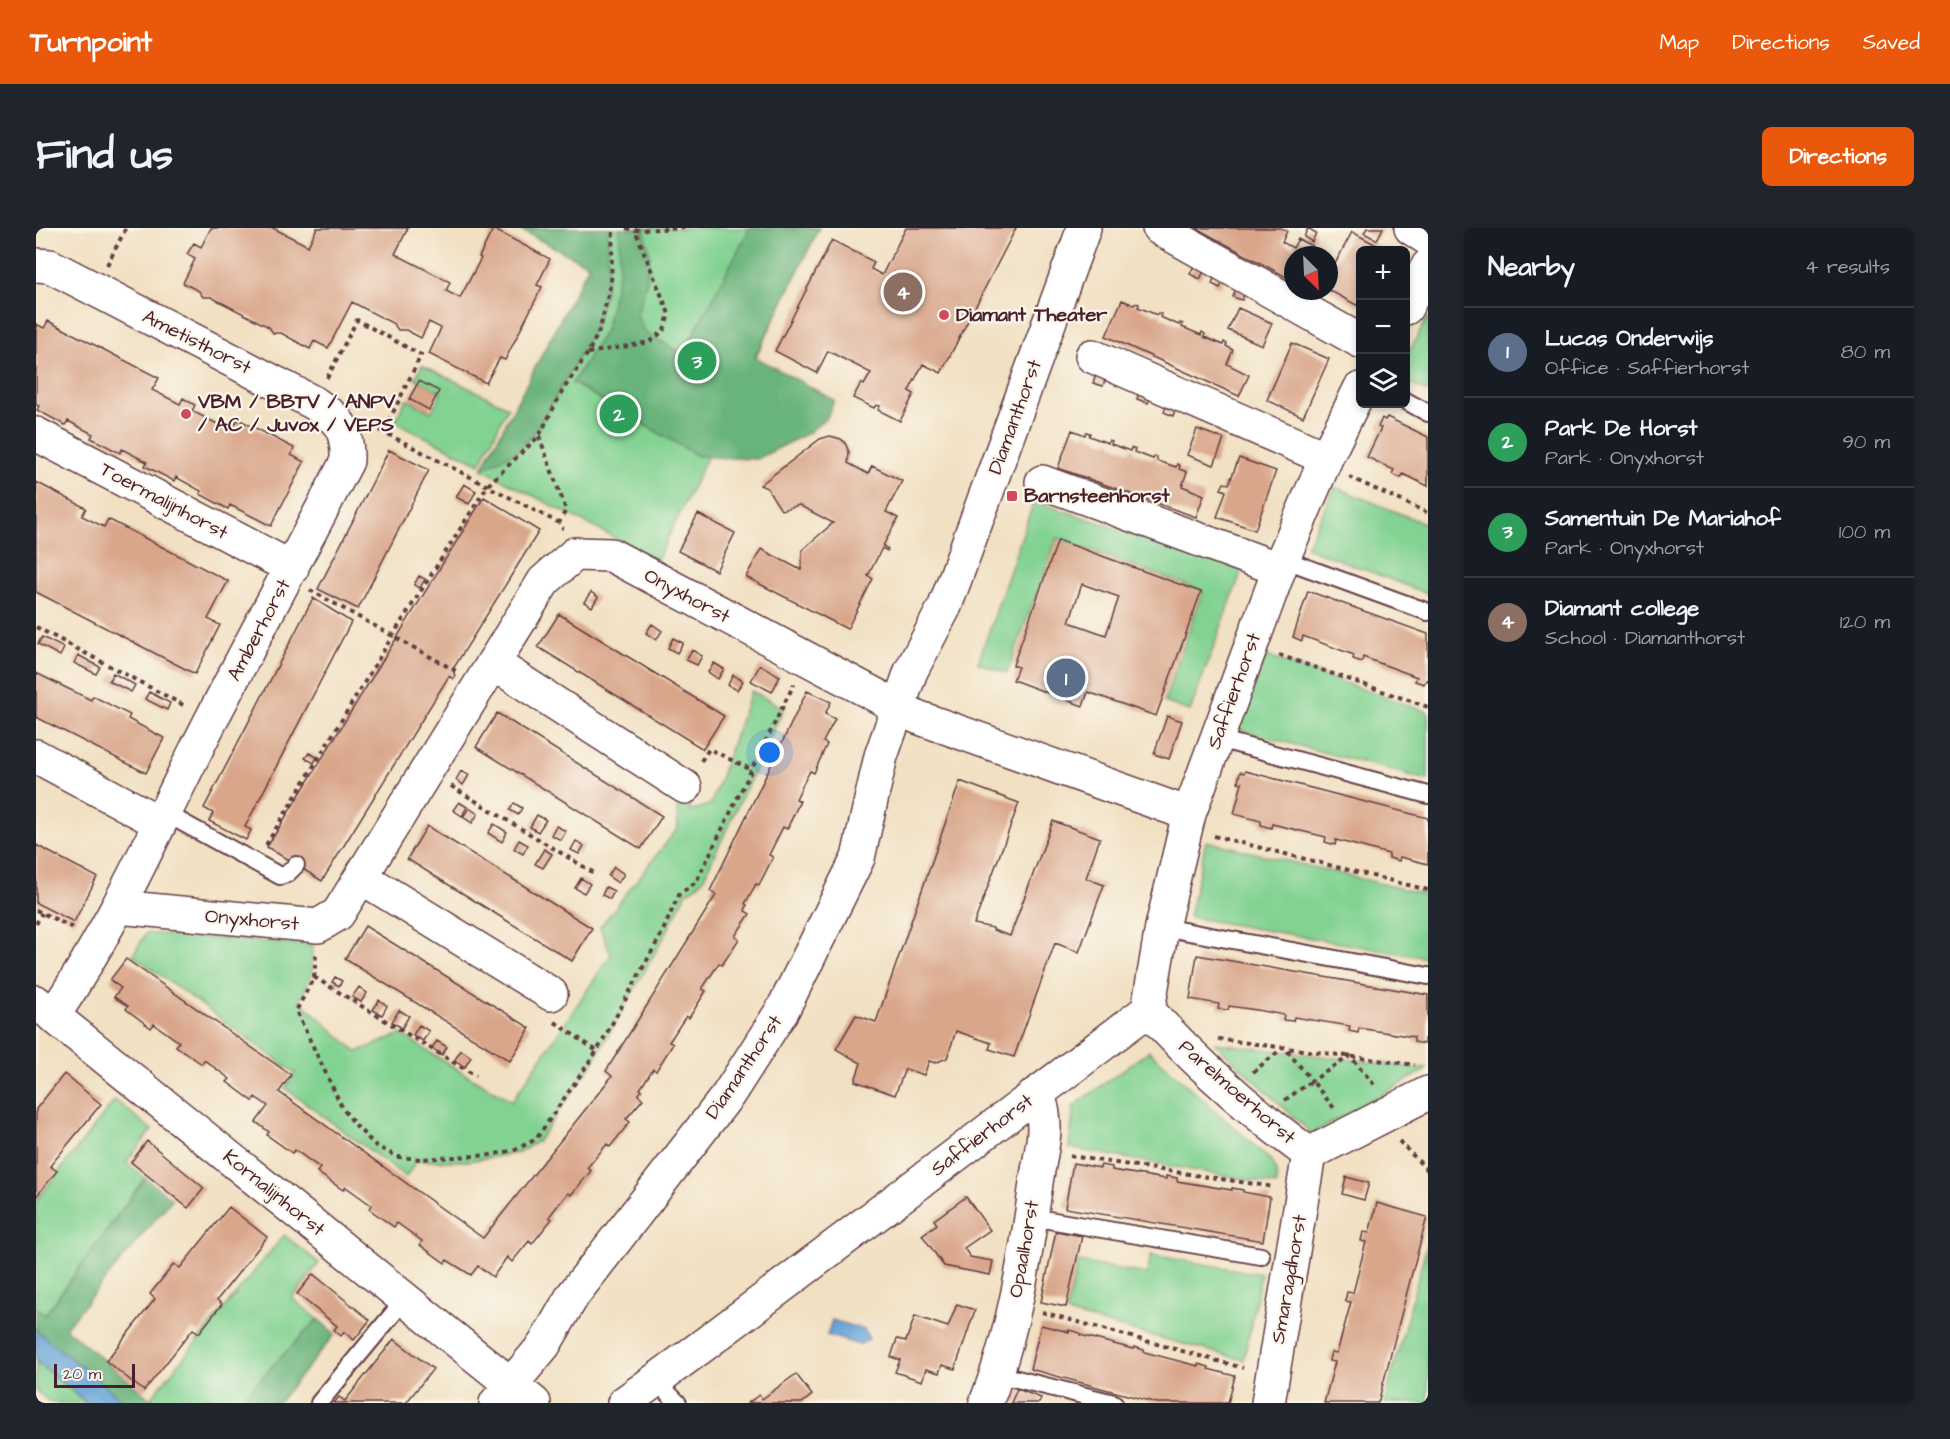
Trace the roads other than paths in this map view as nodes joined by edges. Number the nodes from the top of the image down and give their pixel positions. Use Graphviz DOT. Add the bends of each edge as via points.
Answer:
graph roads {
  1 [pos="1084,228"];
  2 [pos="1159,228"];
  3 [pos="1411,228"];
  4 [pos="1428,239"];
  5 [pos="49,260"];
  6 [pos="1428,266"];
  7 [pos="1410,300"];
  8 [pos="1356,339"];
  9 [pos="1092,356"];
  10 [pos="1356,397"];
  11 [pos="1410,403"];
  12 [pos="1428,413"];
  13 [pos="343,429"];
  14 [pos="36,434"];
  15 [pos="1324,462"];
  16 [pos="1042,482"];
  17 [pos="1281,564"];
  18 [pos="289,573"];
  19 [pos="1428,612"];
  20 [pos="493,663"];
  21 [pos="908,712"];
  22 [pos="1218,739"];
  23 [pos="36,756"];
  24 [pos="685,787"];
  25 [pos="1428,795"];
  26 [pos="163,818"];
  27 [pos="1187,821"];
  28 [pos="296,865"];
  29 [pos="361,877"];
  30 [pos="118,907"];
  31 [pos="1162,927"];
  32 [pos="1428,976"];
  33 [pos="551,994"];
  34 [pos="44,1009"];
  35 [pos="1148,1010"];
  36 [pos="1422,1079"];
  37 [pos="1036,1094"];
  38 [pos="1309,1154"];
  39 [pos="1031,1218"];
  40 [pos="1261,1256"];
  41 [pos="406,1298"];
  42 [pos="992,1388"];
  43 [pos="509,1390"];
  44 [pos="1270,1390"];
  45 [pos="667,1392"];
  46 [pos="319,1403"];
  47 [pos="470,1403"];
  48 [pos="624,1403"];
  49 [pos="1114,1403"];
  1 -- 21 [label="street, Diamanthorst" via="945,606 935,663"];
  2 -- 8 [label="street"];
  3 -- 4 [label="street"];
  5 -- 13 [label="street, Ametisthorst" via="94,289 314,403"];
  6 -- 7 [label="street"];
  9 -- 15 [label="street"];
  10 -- 15 [label="street, Saffierhorst"];
  11 -- 12 [label="lane"];
  13 -- 18 [label="street, Amberhorst" via="347,461"];
  14 -- 18 [label="street, Toermalijnhorst"];
  15 -- 17 [label="street, Saffierhorst"];
  16 -- 17 [label="street"];
  17 -- 19 [label="lane"];
  17 -- 22 [label="street, Saffierhorst"];
  18 -- 26 [label="street, Amberhorst"];
  20 -- 21 [label="street, Onyxhorst" via="544,581 575,554 611,555"];
  20 -- 24 [label="street"];
  20 -- 29 [label="street, Onyxhorst"];
  21 -- 27 [label="street"];
  21 -- 43 [label="street, Diamanthorst" via="899,765 869,814 858,858 783,1010 728,1095 573,1295 528,1333"];
  22 -- 25 [label="lane"];
  22 -- 27 [label="street, Saffierhorst"];
  23 -- 26 [label="street"];
  26 -- 28 [label="lane" via="280,876"];
  26 -- 30 [label="street, Amberhorst"];
  27 -- 31 [label="street, Saffierhorst"];
  29 -- 30 [label="street, Onyxhorst" via="338,914 318,926"];
  29 -- 33 [label="street"];
  30 -- 34 [label="street, Amberhorst" via="100,942"];
  31 -- 32 [label="lane"];
  31 -- 35 [label="street, Saffierhorst"];
  34 -- 41 [label="street, Kornalijnhorst"];
  35 -- 37 [label="street, Saffierhorst"];
  35 -- 38 [label="street, Parelmoerhorst" via="1261,1118"];
  36 -- 38 [label="street, Parelmoerhorst" via="1387,1115"];
  37 -- 39 [label="street, Opaalhorst" via="1042,1101 1045,1130"];
  37 -- 45 [label="street, Saffierhorst"];
  38 -- 44 [label="street, Smaragdhorst"];
  39 -- 40 [label="lane"];
  39 -- 42 [label="street, Opaalhorst" via="1015,1304"];
  41 -- 43 [label="street, Kornalijnhorst"];
  41 -- 46 [label="lane"];
  42 -- 49 [label="lane"];
  43 -- 47 [label="street, Diamanthorst"];
  45 -- 48 [label="street, Saffierhorst"];
}
